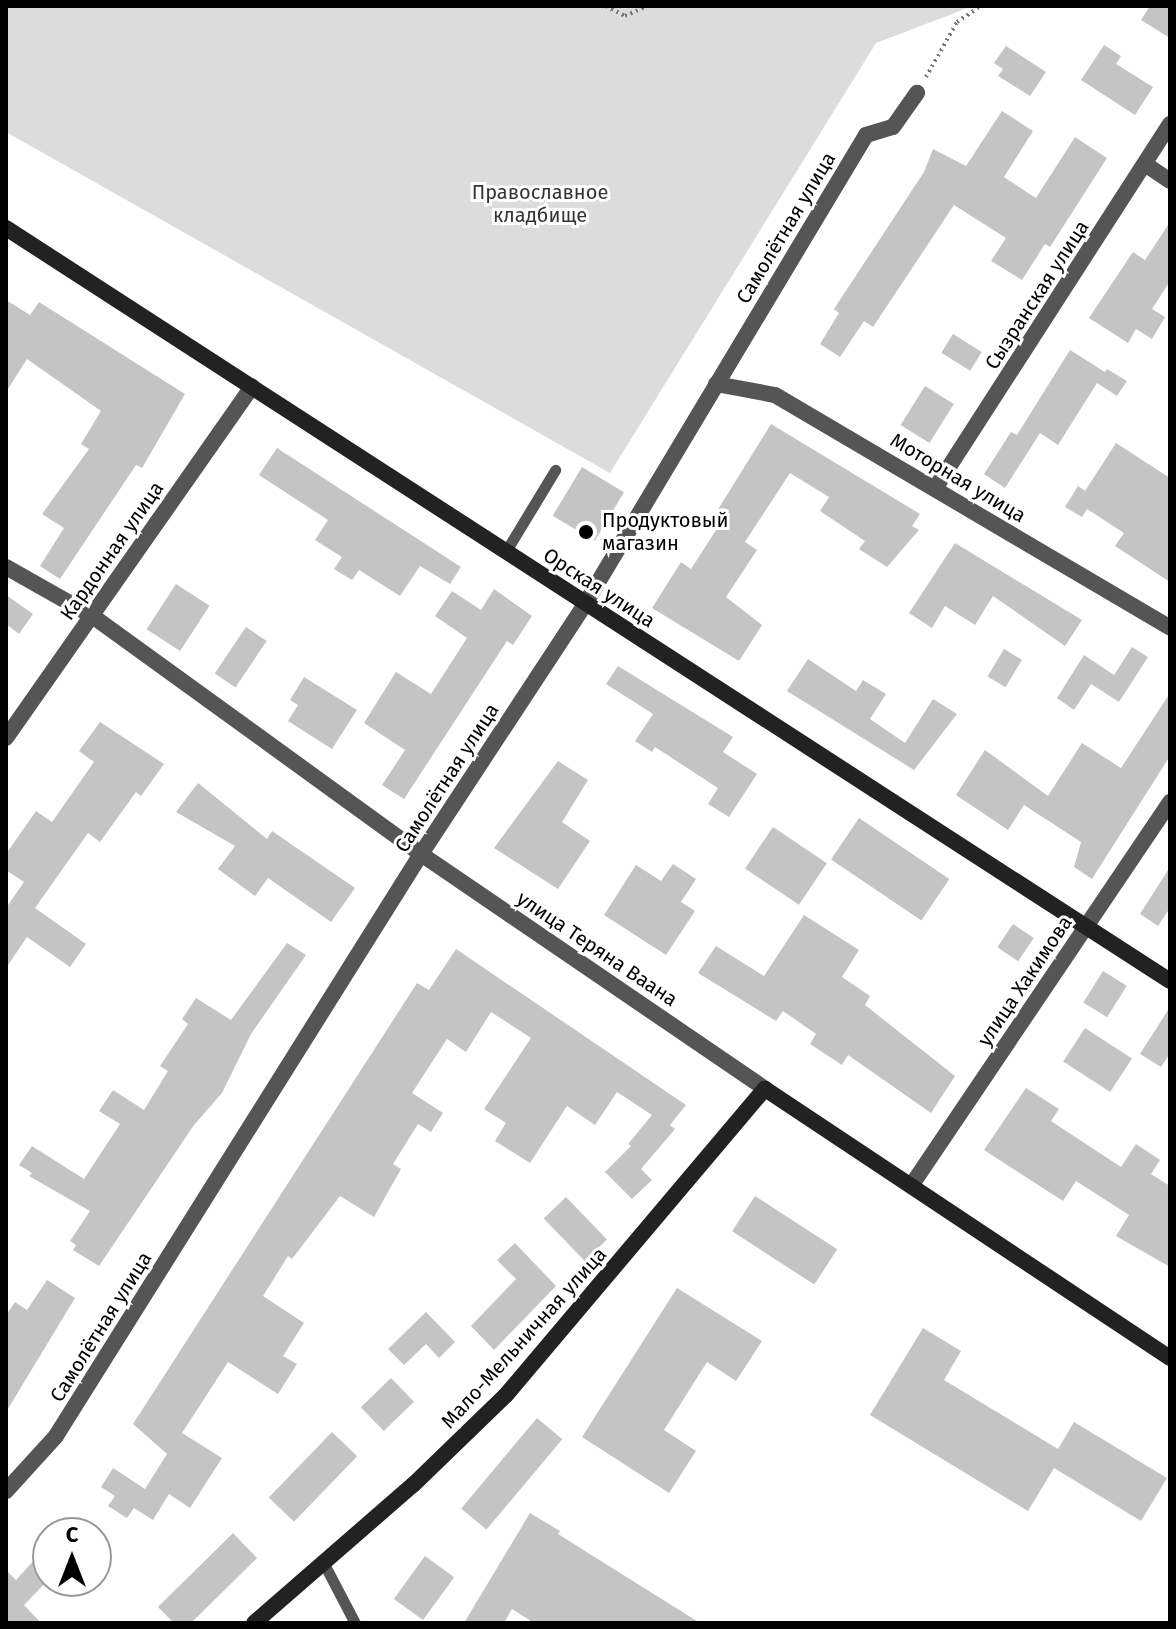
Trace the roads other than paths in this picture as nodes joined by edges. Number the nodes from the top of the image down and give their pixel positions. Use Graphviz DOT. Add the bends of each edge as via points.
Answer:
graph roads {
  1 [pos="917,93"];
  2 [pos="1170,124"];
  3 [pos="1145,164"];
  4 [pos="1170,181"];
  5 [pos="6,228"];
  6 [pos="716,384"];
  7 [pos="252,387"];
  8 [pos="555,470"];
  9 [pos="936,487"];
  10 [pos="506,551"];
  11 [pos="6,567"];
  12 [pos="585,604"];
  13 [pos="91,615"];
  14 [pos="1170,628"];
  15 [pos="6,738"];
  16 [pos="1170,802"];
  17 [pos="421,854"];
  18 [pos="1084,929"];
  19 [pos="1170,981"];
  20 [pos="765,1089"];
  21 [pos="913,1183"];
  22 [pos="1170,1358"];
  23 [pos="6,1491"];
  24 [pos="322,1560"];
  25 [pos="254,1623"];
  26 [pos="355,1623"];
  1 -- 6 [label="street, Самолётная улица" via="893,127 866,135"];
  2 -- 3 [label="street, Сызранская улица"];
  3 -- 4 [label="street"];
  3 -- 9 [label="street, Сызранская улица"];
  5 -- 7 [label="main road, Орская улица"];
  6 -- 9 [label="street, Моторная улица" via="775,395"];
  6 -- 12 [label="street, Самолётная улица"];
  7 -- 10 [label="main road, Орская улица"];
  7 -- 13 [label="street, Кардонная улица"];
  8 -- 10 [label="lane"];
  9 -- 14 [label="street, Моторная улица"];
  10 -- 12 [label="main road, Орская улица"];
  11 -- 13 [label="street, улица Теряна Ваана"];
  12 -- 17 [label="street, Самолётная улица"];
  12 -- 18 [label="main road, Орская улица"];
  13 -- 15 [label="street, Кардонная улица"];
  13 -- 17 [label="street, улица Теряна Ваана"];
  16 -- 18 [label="street, улица Хакимова"];
  17 -- 20 [label="street, улица Теряна Ваана"];
  17 -- 23 [label="street, Самолётная улица" via="56,1436"];
  18 -- 19 [label="main road, Орская улица"];
  18 -- 21 [label="street, улица Хакимова"];
  20 -- 21 [label="main road, улица Теряна Ваана"];
  20 -- 24 [label="main road, Мало-Мельничная улица" via="506,1395 413,1485"];
  21 -- 22 [label="main road, улица Теряна Ваана"];
  24 -- 25 [label="main road, Мало-Мельничная улица"];
  24 -- 26 [label="lane"];
}
